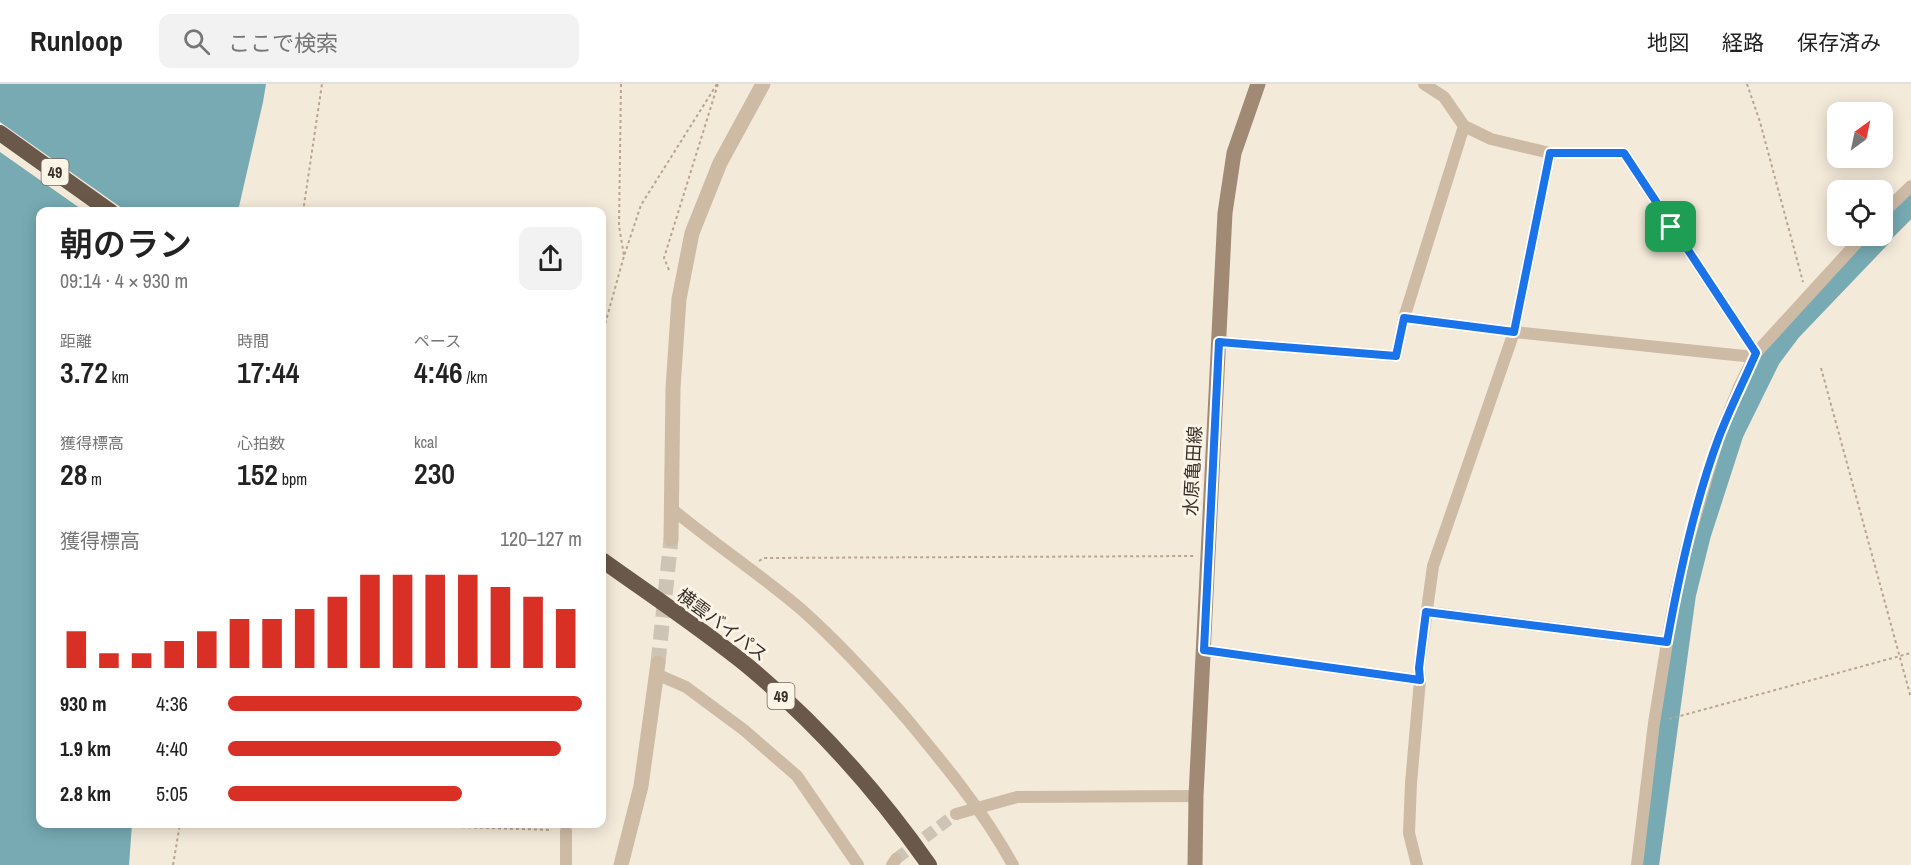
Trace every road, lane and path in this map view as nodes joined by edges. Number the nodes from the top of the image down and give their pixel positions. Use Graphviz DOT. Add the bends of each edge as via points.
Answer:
graph roads {
  1 [pos="322,84"];
  2 [pos="621,84"];
  3 [pos="717,84"];
  4 [pos="763,84"];
  5 [pos="1258,84"];
  6 [pos="1424,84"];
  7 [pos="1747,84"];
  8 [pos="1464,126"];
  9 [pos="0,133"];
  10 [pos="1550,153"];
  11 [pos="1911,186"];
  12 [pos="1893,203"];
  13 [pos="104,207"];
  14 [pos="304,207"];
  15 [pos="1854,246"];
  16 [pos="624,256"];
  17 [pos="1807,297"];
  18 [pos="679,298"];
  19 [pos="1404,318"];
  20 [pos="606,321"];
  21 [pos="1514,332"];
  22 [pos="1219,342"];
  23 [pos="1755,355"];
  24 [pos="1821,368"];
  25 [pos="672,509"];
  26 [pos="671,539"];
  27 [pos="1209,556"];
  28 [pos="606,564"];
  29 [pos="749,567"];
  30 [pos="1426,612"];
  31 [pos="1667,642"];
  32 [pos="1204,650"];
  33 [pos="1911,653"];
  34 [pos="1899,656"];
  35 [pos="657,669"];
  36 [pos="1420,680"];
  37 [pos="1911,698"];
  38 [pos="1654,723"];
  39 [pos="1196,796"];
  40 [pos="978,807"];
  41 [pos="956,814"];
  42 [pos="179,828"];
  43 [pos="478,828"];
  44 [pos="566,831"];
  45 [pos="173,865"];
  46 [pos="566,865"];
  47 [pos="621,865"];
  48 [pos="858,865"];
  49 [pos="929,865"];
  50 [pos="1013,865"];
  51 [pos="1196,865"];
  52 [pos="1417,865"];
  53 [pos="1637,865"];
  1 -- 14 [label="path"];
  2 -- 16 [label="path" via="619,226"];
  3 -- 16 [label="path" via="641,205"];
  3 -- 18 [label="path" via="664,258"];
  4 -- 18 [label="street" via="720,163 692,232"];
  5 -- 22 [label="main road, 水原亀田線" via="1237,142 1227,191"];
  6 -- 8 [label="street" via="1444,97"];
  7 -- 17 [label="path"];
  8 -- 10 [label="street" via="1491,139"];
  8 -- 19 [label="street"];
  9 -- 13 [label="highway, 49"];
  10 -- 21 [label="street"];
  10 -- 23 [label="street" via="1624,153"];
  11 -- 12 [label="street"];
  15 -- 17 [label="street"];
  16 -- 20 [label="path"];
  17 -- 23 [label="street"];
  18 -- 25 [label="street" via="673,388"];
  19 -- 21 [label="street"];
  19 -- 22 [label="street" via="1396,356"];
  21 -- 23 [label="street"];
  21 -- 30 [label="street" via="1433,566"];
  22 -- 27 [label="main road, 水原亀田線"];
  23 -- 31 [label="street" via="1718,440 1685,552"];
  24 -- 34 [label="path"];
  25 -- 26 [label="street"];
  25 -- 29 [label="street"];
  27 -- 29 [label="path" via="764,558"];
  27 -- 32 [label="main road, 水原亀田線"];
  28 -- 49 [label="highway, 横雲バイパス / 49" via="749,667 807,720 864,779"];
  29 -- 40 [label="street" via="844,649"];
  30 -- 31 [label="street"];
  30 -- 36 [label="street"];
  31 -- 38 [label="street"];
  32 -- 36 [label="street"];
  32 -- 39 [label="main road, 水原亀田線"];
  33 -- 34 [label="path"];
  34 -- 37 [label="path"];
  34 -- 38 [label="path"];
  35 -- 47 [label="street" via="641,786"];
  35 -- 48 [label="street" via="744,730 797,776"];
  36 -- 52 [label="street" via="1409,833"];
  38 -- 53 [label="street"];
  39 -- 40 [label="street" via="1017,797"];
  39 -- 51 [label="main road, 水原亀田線"];
  40 -- 41 [label="street"];
  40 -- 50 [label="street"];
  42 -- 45 [label="path"];
  43 -- 44 [label="path"];
  44 -- 46 [label="street"];
}
